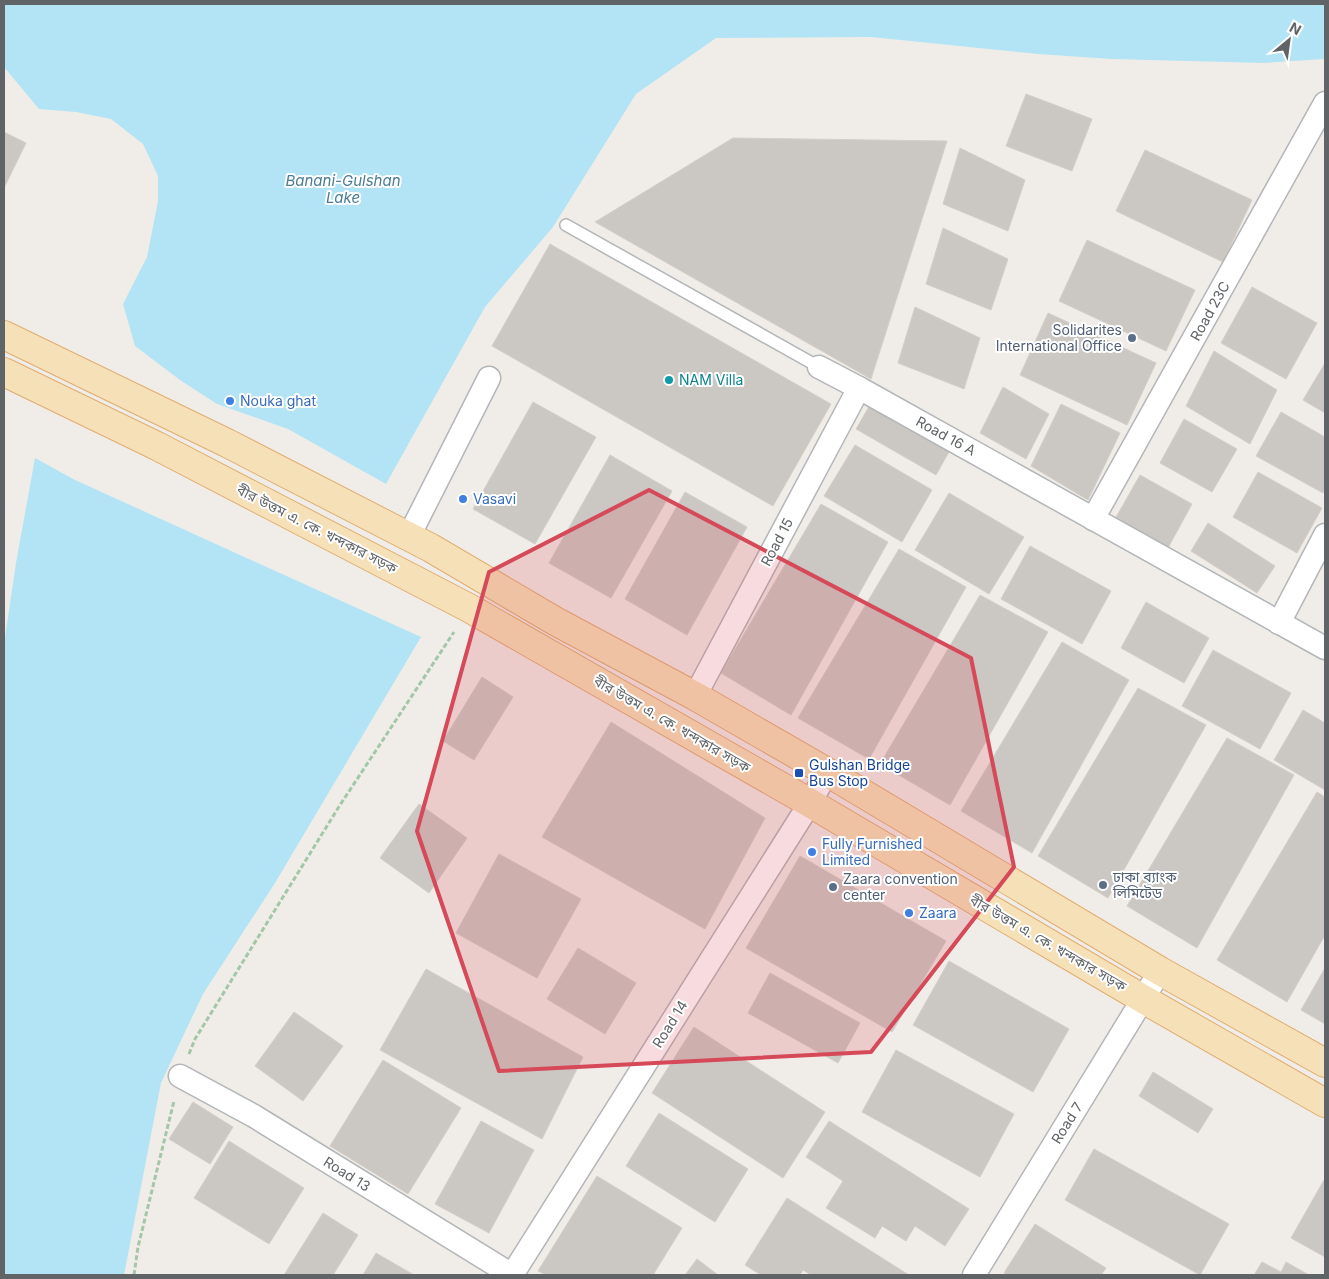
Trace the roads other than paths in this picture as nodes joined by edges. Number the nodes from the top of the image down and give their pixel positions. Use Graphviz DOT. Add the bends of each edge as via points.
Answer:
graph roads {
  1 [pos="1325,103"];
  2 [pos="566,225"];
  3 [pos="4,335"];
  4 [pos="819,367"];
  5 [pos="4,372"];
  6 [pos="489,378"];
  7 [pos="859,388"];
  8 [pos="1093,519"];
  9 [pos="1325,534"];
  10 [pos="408,536"];
  11 [pos="1278,623"];
  12 [pos="1325,648"];
  13 [pos="695,696"];
  14 [pos="827,772"];
  15 [pos="810,803"];
  16 [pos="1160,971"];
  17 [pos="1143,999"];
  18 [pos="1325,1063"];
  19 [pos="180,1076"];
  20 [pos="1325,1103"];
  21 [pos="512,1275"];
  22 [pos="974,1275"];
  1 -- 8 [label="street, Road 23C"];
  2 -- 4 [label="lane, Road 16 A"];
  3 -- 10 [label="main road" via="227,443"];
  4 -- 7 [label="street, Road 16 A"];
  5 -- 15 [label="main road, বীর উত্তম এ. কে. খন্দকার সড়ক" via="157,446 469,608"];
  6 -- 10 [label="street"];
  7 -- 8 [label="street, Road 16 A"];
  7 -- 13 [label="street, Road 15"];
  8 -- 11 [label="street, Road 16 A"];
  9 -- 11 [label="street"];
  10 -- 13 [label="main road"];
  11 -- 12 [label="street, Road 16 A"];
  13 -- 14 [label="main road"];
  14 -- 15 [label="street, Road 14"];
  14 -- 16 [label="main road"];
  15 -- 17 [label="main road, বীর উত্তম এ. কে. খন্দকার সড়ক"];
  15 -- 21 [label="street, Road 14"];
  16 -- 17 [label="street, Road 7"];
  16 -- 18 [label="main road"];
  17 -- 20 [label="main road, বীর উত্তম এ. কে. খন্দকার সড়ক"];
  17 -- 22 [label="street, Road 7"];
  19 -- 21 [label="street, Road 13" via="254,1116"];
}
